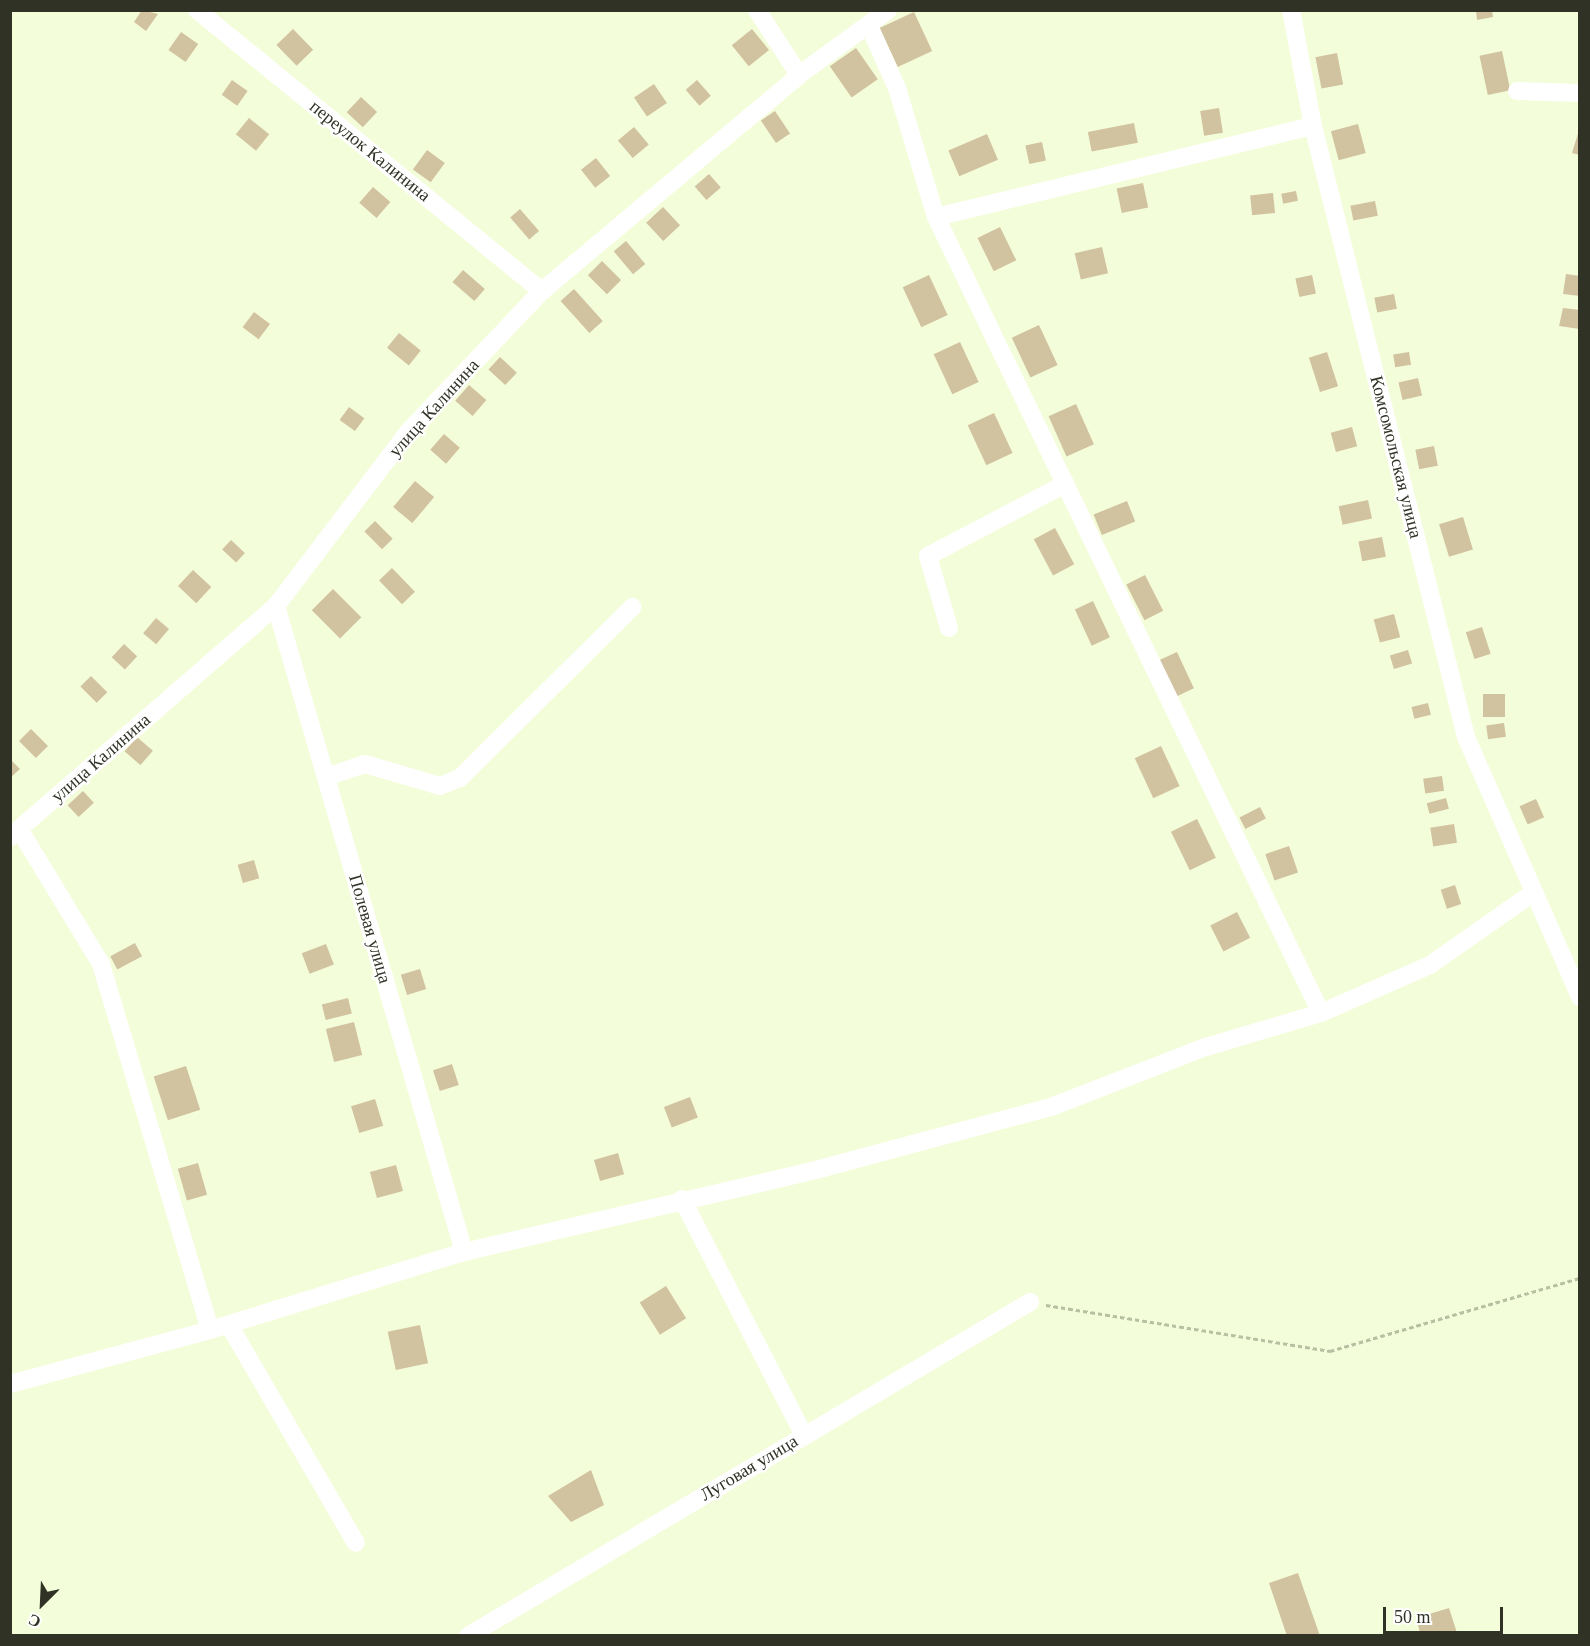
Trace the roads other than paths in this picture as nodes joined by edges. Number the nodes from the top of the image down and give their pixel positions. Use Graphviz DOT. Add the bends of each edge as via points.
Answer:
graph roads {
  1 [pos="197,10"];
  2 [pos="757,10"];
  3 [pos="888,10"];
  4 [pos="1291,10"];
  5 [pos="870,28"];
  6 [pos="799,75"];
  7 [pos="1517,91"];
  8 [pos="1580,93"];
  9 [pos="1313,126"];
  10 [pos="936,217"];
  11 [pos="542,291"];
  12 [pos="1065,484"];
  13 [pos="276,606"];
  14 [pos="632,607"];
  15 [pos="949,628"];
  16 [pos="326,777"];
  17 [pos="15,833"];
  18 [pos="1533,893"];
  19 [pos="1580,998"];
  20 [pos="1320,1013"];
  21 [pos="682,1199"];
  22 [pos="464,1252"];
  23 [pos="1030,1302"];
  24 [pos="229,1325"];
  25 [pos="210,1330"];
  26 [pos="10,1384"];
  27 [pos="804,1435"];
  28 [pos="356,1543"];
  29 [pos="468,1635"];
  1 -- 11 [label="street, переулок Калинина"];
  2 -- 6 [label="street"];
  3 -- 5 [label="street, улица Калинина"];
  4 -- 9 [label="street, Комсомольская улица"];
  5 -- 6 [label="street, улица Калинина"];
  5 -- 10 [label="street" via="897,88"];
  6 -- 11 [label="street, улица Калинина"];
  7 -- 8 [label="street"];
  9 -- 10 [label="street"];
  9 -- 18 [label="street, Комсомольская улица" via="1466,736"];
  10 -- 12 [label="street"];
  11 -- 13 [label="street, улица Калинина" via="409,431"];
  12 -- 15 [label="street" via="928,556"];
  12 -- 20 [label="street"];
  13 -- 16 [label="street, Полевая улица"];
  13 -- 17 [label="street, улица Калинина"];
  14 -- 16 [label="street" via="460,778 440,786 365,764"];
  16 -- 22 [label="street, Полевая улица"];
  17 -- 25 [label="street" via="101,964"];
  18 -- 19 [label="street, Комсомольская улица"];
  18 -- 20 [label="street" via="1430,965"];
  20 -- 21 [label="street" via="1206,1047 1051,1107"];
  21 -- 22 [label="street"];
  21 -- 27 [label="street"];
  22 -- 24 [label="street"];
  23 -- 27 [label="street, Луговая улица"];
  24 -- 25 [label="street"];
  24 -- 28 [label="street"];
  25 -- 26 [label="street"];
  27 -- 29 [label="street, Луговая улица"];
}
